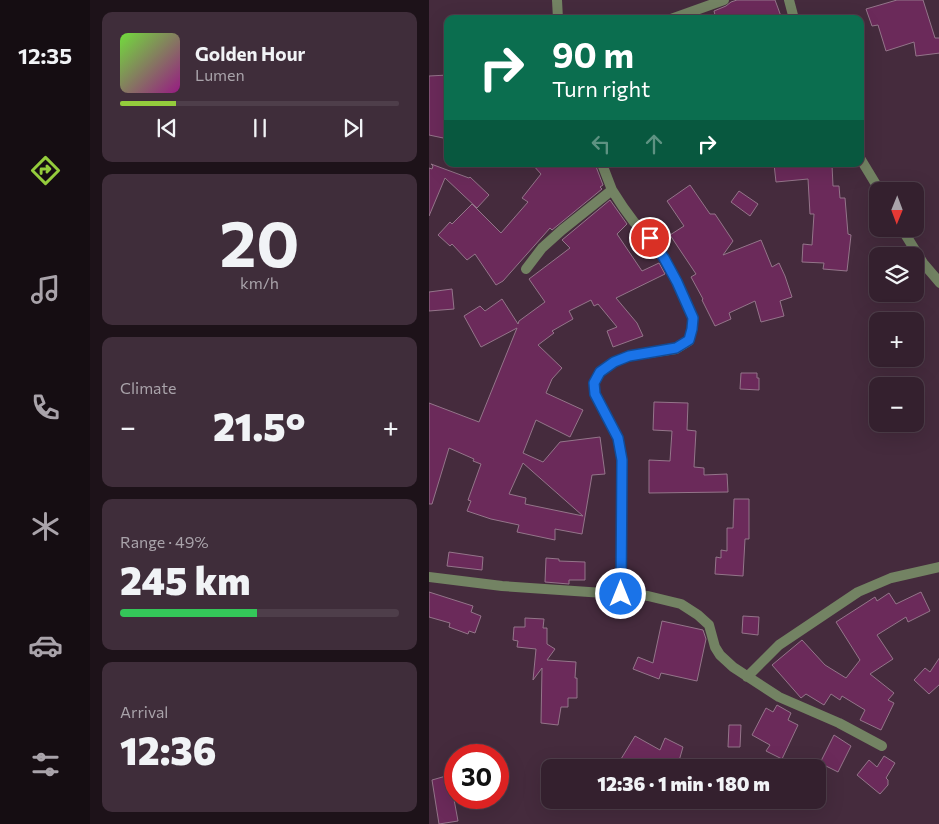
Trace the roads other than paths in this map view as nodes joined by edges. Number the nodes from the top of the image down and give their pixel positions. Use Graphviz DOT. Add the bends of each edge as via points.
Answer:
graph roads {
  1 [pos="557,0"];
  2 [pos="724,0"];
  3 [pos="789,0"];
  4 [pos="558,15"];
  5 [pos="682,15"];
  6 [pos="793,15"];
  7 [pos="864,165"];
  8 [pos="603,167"];
  9 [pos="875,182"];
  10 [pos="612,190"];
  11 [pos="908,238"];
  12 [pos="526,269"];
  13 [pos="939,283"];
  14 [pos="939,567"];
  15 [pos="429,577"];
  16 [pos="621,594"];
  17 [pos="747,677"];
  18 [pos="882,746"];
  1 -- 4 [label="street"];
  2 -- 5 [label="street"];
  3 -- 6 [label="street"];
  7 -- 9 [label="street"];
  8 -- 10 [label="street"];
  10 -- 12 [label="street" via="542,248"];
  10 -- 16 [label="street" via="664,258 693,318 689,340 676,348 629,356 614,362 600,372 594,383 595,394 618,438 622,460"];
  11 -- 13 [label="street"];
  14 -- 17 [label="street" via="891,578 858,592 779,645"];
  15 -- 16 [label="street" via="502,586"];
  16 -- 17 [label="street" via="681,604 698,615 709,625 720,655"];
  17 -- 18 [label="street" via="779,697"];
}
